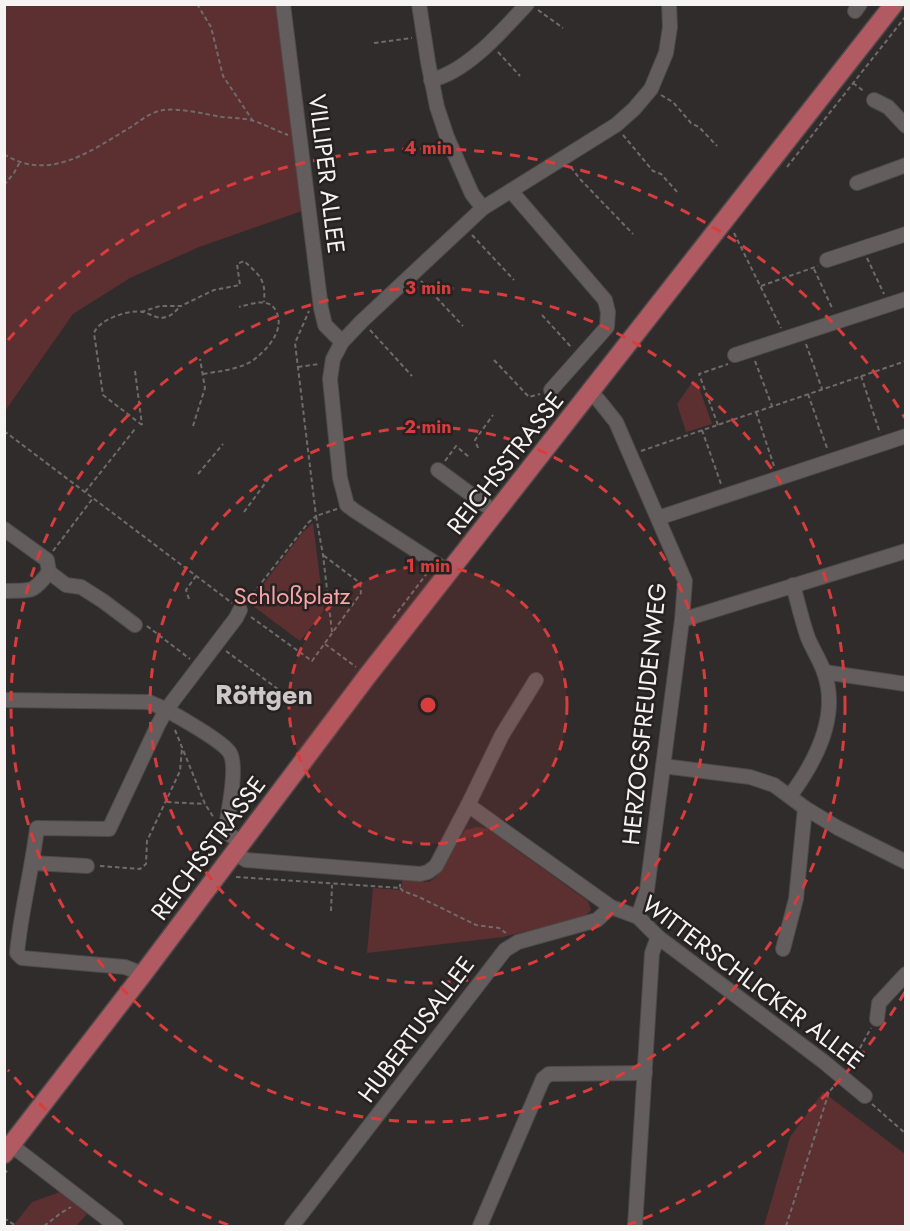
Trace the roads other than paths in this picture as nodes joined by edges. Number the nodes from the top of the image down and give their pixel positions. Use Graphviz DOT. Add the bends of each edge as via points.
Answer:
graph roads {
  1 [pos="283,4"];
  2 [pos="419,4"];
  3 [pos="529,4"];
  4 [pos="669,4"];
  5 [pos="894,4"];
  6 [pos="431,80"];
  7 [pos="874,100"];
  8 [pos="906,126"];
  9 [pos="906,165"];
  10 [pos="857,183"];
  11 [pos="511,191"];
  12 [pos="483,208"];
  13 [pos="906,234"];
  14 [pos="827,260"];
  15 [pos="906,299"];
  16 [pos="342,342"];
  17 [pos="735,355"];
  18 [pos="551,390"];
  19 [pos="591,392"];
  20 [pos="906,436"];
  21 [pos="438,470"];
  22 [pos="496,513"];
  23 [pos="658,518"];
  24 [pos="4,529"];
  25 [pos="906,551"];
  26 [pos="48,566"];
  27 [pos="449,572"];
  28 [pos="66,585"];
  29 [pos="793,585"];
  30 [pos="38,586"];
  31 [pos="4,591"];
  32 [pos="240,610"];
  33 [pos="682,620"];
  34 [pos="135,625"];
  35 [pos="824,672"];
  36 [pos="536,680"];
  37 [pos="906,684"];
  38 [pos="4,700"];
  39 [pos="166,710"];
  40 [pos="663,766"];
  41 [pos="790,796"];
  42 [pos="468,805"];
  43 [pos="805,808"];
  44 [pos="238,849"];
  45 [pos="33,862"];
  46 [pos="906,862"];
  47 [pos="87,866"];
  48 [pos="611,907"];
  49 [pos="638,917"];
  50 [pos="658,937"];
  51 [pos="783,949"];
  52 [pos="143,974"];
  53 [pos="906,974"];
  54 [pos="877,1019"];
  55 [pos="645,1073"];
  56 [pos="865,1096"];
  57 [pos="8,1149"];
  58 [pos="116,1227"];
  59 [pos="292,1227"];
  60 [pos="480,1227"];
  61 [pos="635,1227"];
  1 -- 16 [label="street, VILLIPER ALLEE" via="321,308 325,325"];
  2 -- 6 [label="street"];
  3 -- 6 [label="street" via="490,44 441,78"];
  4 -- 11 [label="street" via="666,53 651,89 616,125"];
  5 -- 19 [label="main road, REICHSSTRASSE"];
  6 -- 12 [label="street" via="447,137 472,194"];
  7 -- 8 [label="street" via="888,107"];
  9 -- 10 [label="street"];
  11 -- 12 [label="street"];
  11 -- 18 [label="street" via="605,300 608,312 606,327"];
  12 -- 16 [label="street"];
  13 -- 14 [label="street"];
  15 -- 17 [label="street"];
  16 -- 27 [label="street" via="333,360 330,380 340,478 347,505"];
  19 -- 22 [label="main road, REICHSSTRASSE"];
  19 -- 23 [label="street, HERZOGSFREUDENWEG" via="616,422"];
  20 -- 23 [label="street"];
  21 -- 22 [label="street"];
  22 -- 27 [label="main road, REICHSSTRASSE"];
  23 -- 33 [label="street, HERZOGSFREUDENWEG" via="685,581"];
  24 -- 26 [label="street"];
  25 -- 29 [label="street"];
  26 -- 28 [label="street"];
  26 -- 30 [label="street"];
  27 -- 44 [label="main road, REICHSSTRASSE"];
  28 -- 30 [label="street"];
  28 -- 34 [label="street" via="81,587"];
  29 -- 33 [label="street"];
  29 -- 35 [label="street" via="808,638"];
  30 -- 31 [label="street" via="32,590"];
  32 -- 39 [label="street"];
  33 -- 40 [label="street, HERZOGSFREUDENWEG"];
  35 -- 37 [label="street"];
  35 -- 41 [label="street" via="829,692 825,732"];
  36 -- 42 [label="street" via="502,735"];
  38 -- 39 [label="street" via="148,702"];
  39 -- 44 [label="street" via="231,754 232,787 225,831"];
  39 -- 45 [label="street" via="109,829 37,828"];
  40 -- 41 [label="street" via="750,777 774,785"];
  40 -- 49 [label="street, HERZOGSFREUDENWEG" via="647,890"];
  41 -- 43 [label="street"];
  42 -- 44 [label="street" via="436,866 420,874 246,860"];
  42 -- 48 [label="street, WITTERSCHLICKER ALLEE"];
  43 -- 46 [label="street"];
  43 -- 51 [label="street" via="796,899"];
  44 -- 52 [label="main road, REICHSSTRASSE"];
  45 -- 47 [label="street"];
  45 -- 52 [label="street" via="17,953 22,958 125,967"];
  48 -- 49 [label="street, WITTERSCHLICKER ALLEE"];
  48 -- 59 [label="street, HUBERTUSALLEE" via="597,920 518,942 504,950"];
  49 -- 50 [label="street, WITTERSCHLICKER ALLEE"];
  50 -- 55 [label="street" via="652,954"];
  50 -- 56 [label="street, WITTERSCHLICKER ALLEE"];
  52 -- 57 [label="main road, REICHSSTRASSE"];
  53 -- 54 [label="street" via="879,1003"];
  55 -- 60 [label="street" via="549,1074 543,1079"];
  55 -- 61 [label="street"];
  57 -- 58 [label="street"];
}
